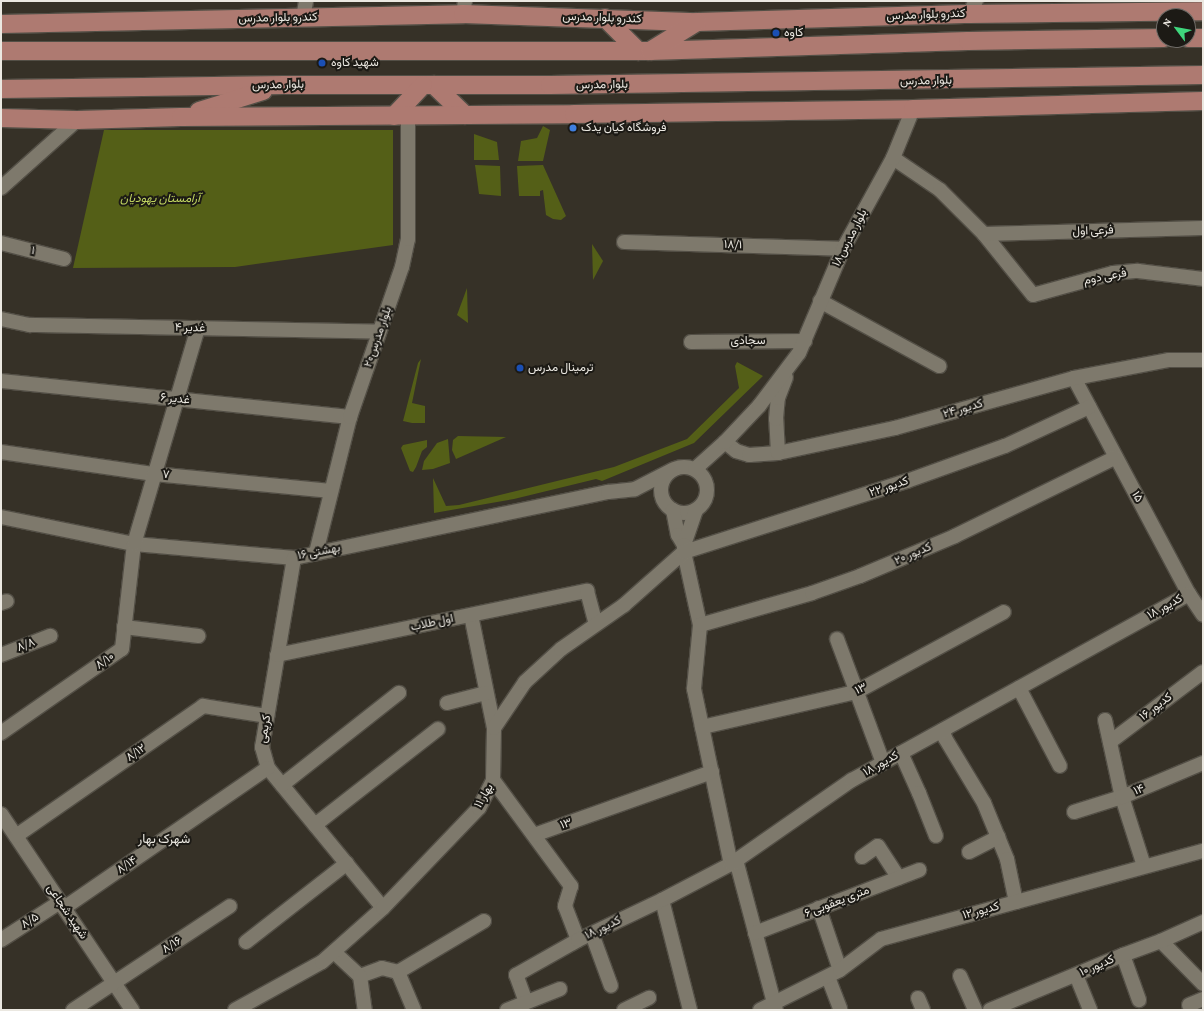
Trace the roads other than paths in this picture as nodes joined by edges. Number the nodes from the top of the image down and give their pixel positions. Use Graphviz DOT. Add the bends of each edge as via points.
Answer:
graph roads {
  1 [pos="464,7"];
  2 [pos="973,7"];
  3 [pos="304,9"];
  4 [pos="1203,10"];
  5 [pos="605,18"];
  6 [pos="697,22"];
  7 [pos="1,24"];
  8 [pos="1156,38"];
  9 [pos="1,51"];
  10 [pos="644,51"];
  11 [pos="1203,75"];
  12 [pos="916,81"];
  13 [pos="284,85"];
  14 [pos="428,85"];
  15 [pos="550,85"];
  16 [pos="599,85"];
  17 [pos="1,90"];
  18 [pos="1203,101"];
  19 [pos="913,109"];
  20 [pos="572,114"];
  21 [pos="465,115"];
  22 [pos="401,116"];
  23 [pos="181,117"];
  24 [pos="1,118"];
  25 [pos="78,120"];
  26 [pos="893,158"];
  27 [pos="1,188"];
  28 [pos="1203,228"];
  29 [pos="984,234"];
  30 [pos="624,242"];
  31 [pos="1,243"];
  32 [pos="843,249"];
  33 [pos="64,259"];
  34 [pos="1203,279"];
  35 [pos="820,301"];
  36 [pos="1,319"];
  37 [pos="198,328"];
  38 [pos="379,332"];
  39 [pos="805,341"];
  40 [pos="690,342"];
  41 [pos="1203,360"];
  42 [pos="939,366"];
  43 [pos="789,367"];
  44 [pos="1074,378"];
  45 [pos="1,382"];
  46 [pos="177,400"];
  47 [pos="1089,407"];
  48 [pos="350,418"];
  49 [pos="725,442"];
  50 [pos="1,452"];
  51 [pos="778,453"];
  52 [pos="1116,457"];
  53 [pos="696,469"];
  54 [pos="672,470"];
  55 [pos="154,474"];
  56 [pos="635,488"];
  57 [pos="331,491"];
  58 [pos="662,498"];
  59 [pos="673,510"];
  60 [pos="696,510"];
  61 [pos="1,517"];
  62 [pos="134,544"];
  63 [pos="684,549"];
  64 [pos="316,553"];
  65 [pos="294,558"];
  66 [pos="1189,594"];
  67 [pos="1004,612"];
  68 [pos="471,615"];
  69 [pos="1203,615"];
  70 [pos="596,624"];
  71 [pos="700,625"];
  72 [pos="124,627"];
  73 [pos="50,636"];
  74 [pos="198,636"];
  75 [pos="837,639"];
  76 [pos="1,655"];
  77 [pos="277,655"];
  78 [pos="1203,672"];
  79 [pos="1019,688"];
  80 [pos="856,692"];
  81 [pos="399,693"];
  82 [pos="486,693"];
  83 [pos="446,703"];
  84 [pos="267,716"];
  85 [pos="1105,720"];
  86 [pos="702,727"];
  87 [pos="494,728"];
  88 [pos="438,729"];
  89 [pos="943,730"];
  90 [pos="1,733"];
  91 [pos="1110,742"];
  92 [pos="901,753"];
  93 [pos="883,763"];
  94 [pos="1203,763"];
  95 [pos="1060,766"];
  96 [pos="268,768"];
  97 [pos="712,772"];
  98 [pos="493,780"];
  99 [pos="282,785"];
  100 [pos="1122,797"];
  101 [pos="1074,812"];
  102 [pos="1,815"];
  103 [pos="315,825"];
  104 [pos="534,835"];
  105 [pos="16,836"];
  106 [pos="936,836"];
  107 [pos="998,837"];
  108 [pos="1203,851"];
  109 [pos="969,852"];
  110 [pos="862,857"];
  111 [pos="733,862"];
  112 [pos="347,864"];
  113 [pos="1144,866"];
  114 [pos="918,870"];
  115 [pos="899,878"];
  116 [pos="662,900"];
  117 [pos="1016,902"];
  118 [pos="62,905"];
  119 [pos="230,906"];
  120 [pos="383,908"];
  121 [pos="819,908"];
  122 [pos="484,921"];
  123 [pos="1203,922"];
  124 [pos="755,933"];
  125 [pos="592,934"];
  126 [pos="1,940"];
  127 [pos="578,940"];
  128 [pos="1161,941"];
  129 [pos="246,942"];
  130 [pos="334,952"];
  131 [pos="1123,954"];
  132 [pos="398,972"];
  133 [pos="834,974"];
  134 [pos="1076,975"];
  135 [pos="360,976"];
  136 [pos="960,976"];
  137 [pos="114,983"];
  138 [pos="1203,984"];
  139 [pos="611,986"];
  140 [pos="560,989"];
  141 [pos="650,998"];
  142 [pos="1203,999"];
  143 [pos="1139,1000"];
  144 [pos="526,1002"];
  145 [pos="1016,1005"];
  146 [pos="1189,1005"];
  147 [pos="775,1007"];
  148 [pos="840,1009"];
  149 [pos="73,1010"];
  150 [pos="132,1010"];
  151 [pos="235,1010"];
  152 [pos="365,1010"];
  153 [pos="414,1010"];
  154 [pos="507,1010"];
  155 [pos="624,1010"];
  156 [pos="690,1010"];
  157 [pos="760,1010"];
  158 [pos="975,1010"];
  159 [pos="990,1010"];
  160 [pos="1090,1010"];
  1 -- 3 [label="main road, کندرو بلوار مدرس"];
  1 -- 5 [label="main road, کندرو بلوار مدرس"];
  2 -- 4 [label="main road, کندرو بلوار مدرس"];
  2 -- 6 [label="main road, کندرو بلوار مدرس"];
  3 -- 7 [label="main road, کندرو بلوار مدرس"];
  5 -- 6 [label="main road, کندرو بلوار مدرس"];
  5 -- 10 [label="main road"];
  6 -- 10 [label="main road"];
  8 -- 10 [label="main road" via="968,40"];
  9 -- 10 [label="main road"];
  11 -- 12 [label="main road, بلوار مدرس"];
  12 -- 16 [label="main road, بلوار مدرس"];
  12 -- 19 [label="main road"];
  13 -- 14 [label="main road, بلوار مدرس"];
  13 -- 17 [label="main road, بلوار مدرس"];
  13 -- 23 [label="main road"];
  14 -- 15 [label="main road, بلوار مدرس"];
  14 -- 21 [label="main road"];
  14 -- 22 [label="main road"];
  15 -- 16 [label="main road, بلوار مدرس"];
  15 -- 20 [label="main road"];
  16 -- 20 [label="main road"];
  18 -- 19 [label="main road"];
  19 -- 20 [label="main road"];
  19 -- 26 [label="street, بلوار مدرس۱۸"];
  20 -- 21 [label="main road"];
  21 -- 22 [label="main road"];
  22 -- 23 [label="main road"];
  22 -- 38 [label="street, بلوار مدرس۲۰" via="408,239 402,267"];
  23 -- 25 [label="main road"];
  24 -- 25 [label="main road"];
  25 -- 27 [label="street"];
  26 -- 29 [label="street" via="940,190"];
  26 -- 32 [label="street, بلوار مدرس۱۸"];
  28 -- 29 [label="street, فرعی اول"];
  29 -- 34 [label="street, فرعی دوم" via="1032,295 1113,272 1138,271"];
  30 -- 32 [label="street, ۱۸/۱"];
  31 -- 33 [label="street, ۱"];
  32 -- 35 [label="street, بلوار مدرس۱۸"];
  35 -- 39 [label="street, بلوار مدرس۱۸"];
  35 -- 42 [label="street"];
  36 -- 37 [label="street, غدیر ۴" via="30,325"];
  37 -- 38 [label="street, غدیر ۴"];
  37 -- 46 [label="street, ۸/۱۰"];
  38 -- 48 [label="street, بلوار مدرس۲۰"];
  39 -- 40 [label="street, سجادی"];
  39 -- 43 [label="street, بلوار مدرس۱۸"];
  41 -- 44 [label="street, کدیور ۲۴" via="1169,360"];
  43 -- 49 [label="street" via="759,406"];
  43 -- 51 [label="street" via="778,398"];
  44 -- 47 [label="street, ۱۵"];
  44 -- 51 [label="street, کدیور ۲۴" via="895,428"];
  45 -- 46 [label="street, غدیر ۶"];
  46 -- 48 [label="street, غدیر ۶"];
  46 -- 55 [label="street, ۸/۱۰"];
  47 -- 52 [label="street, ۱۵"];
  47 -- 63 [label="street, کدیور ۲۲" via="1005,446 915,479"];
  48 -- 57 [label="street, بلوار مدرس۲۰"];
  49 -- 51 [label="street, کدیور ۲۴" via="736,451 749,454"];
  49 -- 53 [label="street"];
  50 -- 55 [label="street, ۷"];
  52 -- 66 [label="street, ۱۵"];
  52 -- 71 [label="street, کدیور ۲۰" via="955,536 860,576 812,594"];
  53 -- 54 [label="street" via="684,466"];
  53 -- 60 [label="street" via="702,474 708,489 706,497"];
  54 -- 56 [label="street"];
  54 -- 58 [label="street" via="662,482"];
  55 -- 57 [label="street, ۷"];
  55 -- 62 [label="street, ۸/۱۰"];
  56 -- 58 [label="street"];
  56 -- 64 [label="street, ۱۶ بهشتی"];
  57 -- 64 [label="street, بلوار مدرس۲۰"];
  58 -- 59 [label="street"];
  59 -- 60 [label="street" via="680,513"];
  59 -- 63 [label="street"];
  60 -- 63 [label="street"];
  61 -- 62 [label="street, ۱۶ بهشتی"];
  62 -- 65 [label="street, ۱۶ بهشتی"];
  62 -- 72 [label="street, ۸/۱۰"];
  63 -- 70 [label="street" via="624,604"];
  63 -- 71 [label="street"];
  64 -- 65 [label="street, ۱۶ بهشتی"];
  65 -- 77 [label="street, کریمی"];
  66 -- 69 [label="street, ۱۵"];
  66 -- 79 [label="street, کدیور ۱۸"];
  67 -- 80 [label="street, ۱۳"];
  68 -- 70 [label="street, اول طلاب" via="587,591"];
  68 -- 77 [label="street, اول طلاب"];
  68 -- 82 [label="street, بهار ۱۱"];
  70 -- 87 [label="street" via="561,649 525,682"];
  71 -- 86 [label="street" via="694,689"];
  72 -- 74 [label="street"];
  72 -- 90 [label="street, ۸/۱۰" via="122,649"];
  73 -- 76 [label="street, ۸/۸"];
  75 -- 80 [label="street"];
  77 -- 84 [label="street, کریمی"];
  78 -- 91 [label="street, کدیور ۱۶"];
  79 -- 89 [label="street, کدیور ۱۸"];
  79 -- 95 [label="street"];
  80 -- 86 [label="street, ۱۳"];
  80 -- 93 [label="street"];
  81 -- 99 [label="street"];
  82 -- 83 [label="street"];
  82 -- 87 [label="street, بهار ۱۱"];
  84 -- 96 [label="street, کریمی" via="262,747"];
  84 -- 105 [label="street, ۸/۱۲" via="203,706"];
  85 -- 91 [label="street"];
  86 -- 97 [label="street"];
  87 -- 98 [label="street, بهار ۱۱"];
  88 -- 103 [label="street"];
  89 -- 92 [label="street, کدیور ۱۸"];
  89 -- 107 [label="street" via="945,738 984,803"];
  91 -- 100 [label="street"];
  92 -- 93 [label="street, کدیور ۱۸"];
  92 -- 106 [label="street"];
  93 -- 111 [label="street, کدیور ۱۸" via="852,780"];
  94 -- 100 [label="street, ۱۴"];
  96 -- 99 [label="street, کریمی"];
  96 -- 118 [label="street, ۸/۱۴"];
  97 -- 104 [label="street, ۱۳"];
  97 -- 111 [label="street"];
  98 -- 104 [label="street"];
  98 -- 120 [label="street, بهار ۱۱" via="479,808"];
  99 -- 103 [label="street, کریمی"];
  100 -- 101 [label="street, ۱۴"];
  100 -- 113 [label="street"];
  102 -- 105 [label="street, شهید شجاعی"];
  103 -- 112 [label="street, کریمی"];
  104 -- 127 [label="street" via="571,886 565,906"];
  105 -- 118 [label="street, شهید شجاعی"];
  107 -- 109 [label="street"];
  107 -- 117 [label="street" via="1007,859"];
  108 -- 113 [label="street, کدیور ۱۲"];
  110 -- 115 [label="street" via="878,846"];
  111 -- 116 [label="street, کدیور ۱۸"];
  111 -- 124 [label="street"];
  112 -- 120 [label="street, کریمی"];
  112 -- 129 [label="street"];
  113 -- 117 [label="street, کدیور ۱۲"];
  114 -- 115 [label="street, ۶ متری یعقوبی"];
  115 -- 121 [label="street, ۶ متری یعقوبی"];
  116 -- 125 [label="street, کدیور ۱۸"];
  116 -- 156 [label="street"];
  117 -- 133 [label="street, کدیور ۱۲" via="881,939"];
  118 -- 126 [label="street, ۸/۵"];
  118 -- 137 [label="street, شهید شجاعی"];
  119 -- 137 [label="street, ۸/۱۶"];
  120 -- 130 [label="street, بهار ۱۱"];
  121 -- 124 [label="street, ۶ متری یعقوبی"];
  121 -- 133 [label="street"];
  122 -- 132 [label="street"];
  123 -- 128 [label="street, کدیور ۱۰"];
  124 -- 147 [label="street"];
  125 -- 127 [label="street, کدیور ۱۸"];
  125 -- 139 [label="street"];
  127 -- 144 [label="street, کدیور ۱۸" via="516,976"];
  128 -- 131 [label="street, کدیور ۱۰"];
  128 -- 138 [label="street"];
  130 -- 135 [label="street"];
  130 -- 151 [label="street, بهار ۱۱" via="322,962"];
  131 -- 134 [label="street, کدیور ۱۰"];
  131 -- 143 [label="street"];
  132 -- 135 [label="street" via="382,968"];
  132 -- 153 [label="street"];
  133 -- 147 [label="street, کدیور ۱۲"];
  133 -- 148 [label="street"];
  134 -- 145 [label="street, کدیور ۱۰"];
  134 -- 160 [label="street"];
  135 -- 152 [label="street"];
  136 -- 158 [label="street"];
  137 -- 149 [label="street, ۸/۱۶"];
  137 -- 150 [label="street, شهید شجاعی"];
  140 -- 144 [label="street"];
  141 -- 155 [label="street"];
  142 -- 146 [label="street"];
  144 -- 154 [label="street"];
  145 -- 159 [label="street, کدیور ۱۰"];
  147 -- 157 [label="street, کدیور ۱۲"];
}
